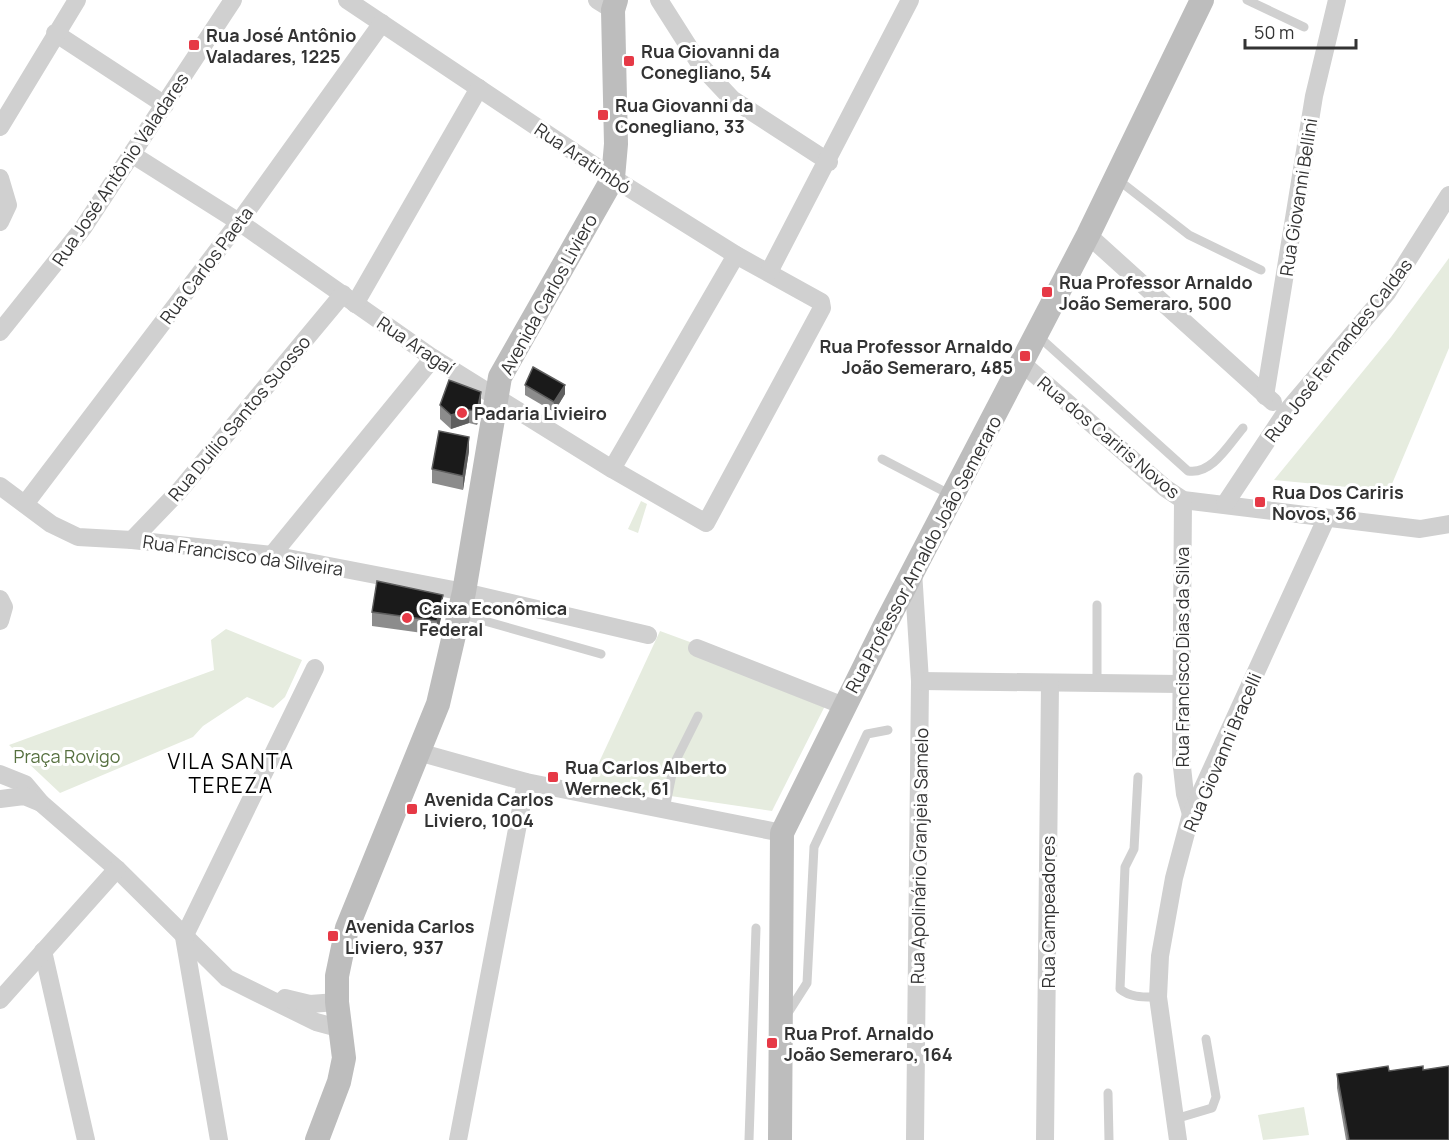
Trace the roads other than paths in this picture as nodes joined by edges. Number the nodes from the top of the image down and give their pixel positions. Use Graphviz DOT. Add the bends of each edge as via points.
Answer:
graph roads {
  1 [pos="76,0"];
  2 [pos="233,0"];
  3 [pos="347,0"];
  4 [pos="659,0"];
  5 [pos="910,0"];
  6 [pos="1202,0"];
  7 [pos="1247,0"];
  8 [pos="1337,0"];
  9 [pos="608,3"];
  10 [pos="382,23"];
  11 [pos="1304,27"];
  12 [pos="55,33"];
  13 [pos="479,88"];
  14 [pos="165,105"];
  15 [pos="0,127"];
  16 [pos="133,155"];
  17 [pos="829,162"];
  18 [pos="0,178"];
  19 [pos="613,178"];
  20 [pos="1116,178"];
  21 [pos="1449,195"];
  22 [pos="0,222"];
  23 [pos="239,222"];
  24 [pos="1088,236"];
  25 [pos="736,255"];
  26 [pos="1261,270"];
  27 [pos="769,272"];
  28 [pos="349,299"];
  29 [pos="0,332"];
  30 [pos="1037,335"];
  31 [pos="433,358"];
  32 [pos="1023,364"];
  33 [pos="1265,396"];
  34 [pos="496,398"];
  35 [pos="1286,412"];
  36 [pos="1243,428"];
  37 [pos="882,459"];
  38 [pos="612,469"];
  39 [pos="0,486"];
  40 [pos="952,496"];
  41 [pos="1183,500"];
  42 [pos="26,504"];
  43 [pos="1225,504"];
  44 [pos="1326,519"];
  45 [pos="706,523"];
  46 [pos="1449,524"];
  47 [pos="132,540"];
  48 [pos="272,555"];
  49 [pos="913,571"];
  50 [pos="462,603"];
  51 [pos="1097,605"];
  52 [pos="648,635"];
  53 [pos="697,648"];
  54 [pos="602,654"];
  55 [pos="315,668"];
  56 [pos="920,681"];
  57 [pos="1050,684"];
  58 [pos="1097,684"];
  59 [pos="1180,684"];
  60 [pos="844,706"];
  61 [pos="698,716"];
  62 [pos="888,730"];
  63 [pos="418,752"];
  64 [pos="0,774"];
  65 [pos="1138,777"];
  66 [pos="526,782"];
  67 [pos="0,799"];
  68 [pos="41,803"];
  69 [pos="665,810"];
  70 [pos="1191,814"];
  71 [pos="782,833"];
  72 [pos="117,869"];
  73 [pos="756,928"];
  74 [pos="184,937"];
  75 [pos="43,951"];
  76 [pos="1,996"];
  77 [pos="1158,997"];
  78 [pos="271,998"];
  79 [pos="337,1002"];
  80 [pos="780,1026"];
  81 [pos="342,1029"];
  82 [pos="1206,1039"];
  83 [pos="1108,1094"];
  84 [pos="1174,1119"];
  85 [pos="324,1138"];
  86 [pos="86,1140"];
  87 [pos="219,1140"];
  88 [pos="458,1140"];
  89 [pos="749,1140"];
  90 [pos="780,1140"];
  91 [pos="915,1140"];
  92 [pos="1045,1140"];
  93 [pos="1109,1140"];
  94 [pos="1178,1140"];
  1 -- 12 [label="street"];
  2 -- 14 [label="street, Rua José Antônio Valadares"];
  3 -- 10 [label="street, Rua Aratimbó"];
  4 -- 17 [label="street" via="701,66 732,99"];
  5 -- 17 [label="street"];
  6 -- 20 [label="main road, Rua Professor Arnaldo João Semeraro"];
  7 -- 11 [label="lane"];
  8 -- 33 [label="street, Rua Giovanni Bellini" via="1314,96"];
  9 -- 19 [label="main road" via="616,144"];
  10 -- 13 [label="street, Rua Aratimbó"];
  10 -- 23 [label="street, Rua Carlos Paeta"];
  12 -- 14 [label="street"];
  12 -- 15 [label="street"];
  13 -- 19 [label="street, Rua Aratimbó"];
  13 -- 28 [label="street, Rua Duílio Santos Suosso"];
  14 -- 16 [label="street, Rua José Antônio Valadares"];
  16 -- 23 [label="street, Rua Aragaí"];
  16 -- 29 [label="street, Rua José Antônio Valadares" via="83,228"];
  17 -- 27 [label="street"];
  18 -- 22 [label="street" via="8,205"];
  19 -- 25 [label="street, Rua Aratimbó"];
  19 -- 34 [label="main road, Avenida Carlos Liviero" via="500,377"];
  20 -- 24 [label="main road, Rua Professor Arnaldo João Semeraro"];
  20 -- 26 [label="lane" via="1189,235"];
  21 -- 35 [label="street, Rua José Fernandes Caldas" via="1387,293"];
  23 -- 28 [label="street, Rua Aragaí"];
  23 -- 42 [label="street, Rua Carlos Paeta"];
  24 -- 30 [label="main road, Rua Professor Arnaldo João Semeraro"];
  24 -- 33 [label="street"];
  25 -- 27 [label="street, Rua Aratimbó"];
  25 -- 38 [label="street"];
  27 -- 45 [label="street, Rua Aratimbó" via="819,300 822,308"];
  28 -- 31 [label="street, Rua Aragaí"];
  28 -- 47 [label="street, Rua Duílio Santos Suosso"];
  30 -- 32 [label="main road, Rua Professor Arnaldo João Semeraro"];
  30 -- 36 [label="lane" via="1188,471 1208,468"];
  31 -- 34 [label="street, Rua Aragaí"];
  31 -- 48 [label="street"];
  32 -- 40 [label="main road, Rua Professor Arnaldo João Semeraro"];
  32 -- 41 [label="street, Rua dos Cariris Novos"];
  33 -- 35 [label="street"];
  34 -- 38 [label="street, Rua Aragaí"];
  34 -- 50 [label="main road, Avenida Carlos Liviero"];
  35 -- 43 [label="street, Rua José Fernandes Caldas"];
  37 -- 40 [label="lane"];
  38 -- 45 [label="street, Rua Aragaí"];
  39 -- 42 [label="street, Rua Francisco da Silveira"];
  40 -- 49 [label="main road, Rua Professor Arnaldo João Semeraro"];
  41 -- 43 [label="street, Rua dos Cariris Novos"];
  41 -- 59 [label="street, Rua Francisco Dias da Silva"];
  42 -- 47 [label="street, Rua Francisco da Silveira" via="51,524 78,537"];
  43 -- 44 [label="street, Rua dos Cariris Novos"];
  44 -- 46 [label="street, Rua dos Cariris Novos" via="1420,530"];
  44 -- 70 [label="street, Rua Giovanni Bracelli"];
  47 -- 48 [label="street, Rua Francisco da Silveira"];
  48 -- 50 [label="street, Rua Francisco da Silveira"];
  49 -- 56 [label="street, Rua Apolinário Granjeia Samelo"];
  49 -- 60 [label="main road, Rua Professor Arnaldo João Semeraro"];
  50 -- 52 [label="street, Rua Francisco da Silveira"];
  50 -- 54 [label="lane"];
  50 -- 63 [label="main road, Avenida Carlos Liviero" via="438,704"];
  51 -- 58 [label="lane"];
  53 -- 60 [label="street"];
  55 -- 74 [label="street"];
  56 -- 57 [label="street"];
  56 -- 91 [label="street, Rua Apolinário Granjeia Samelo"];
  57 -- 58 [label="street"];
  57 -- 92 [label="street, Rua Campeadores"];
  58 -- 59 [label="street"];
  59 -- 70 [label="street, Rua Francisco Dias da Silva" via="1183,784"];
  60 -- 71 [label="main road, Rua Professor Arnaldo João Semeraro"];
  61 -- 69 [label="lane" via="674,764"];
  62 -- 80 [label="lane" via="867,734 814,847 807,983"];
  63 -- 66 [label="street"];
  63 -- 79 [label="main road, Avenida Carlos Liviero" via="347,928 337,976"];
  64 -- 68 [label="street" via="25,784"];
  65 -- 77 [label="lane" via="1134,849 1125,867 1120,989 1142,997"];
  66 -- 69 [label="street"];
  66 -- 88 [label="street"];
  67 -- 68 [label="street" via="24,796"];
  68 -- 72 [label="street"];
  69 -- 71 [label="street"];
  70 -- 77 [label="street, Rua Giovanni Bracelli" via="1174,878 1160,956"];
  71 -- 80 [label="main road, Rua Professor Arnaldo João Semeraro"];
  72 -- 74 [label="street"];
  72 -- 75 [label="street"];
  73 -- 89 [label="lane"];
  74 -- 78 [label="street" via="227,978"];
  74 -- 87 [label="street"];
  75 -- 76 [label="street"];
  75 -- 86 [label="street"];
  77 -- 84 [label="street, Rua Giovanni Bracelli"];
  78 -- 79 [label="street" via="310,1004"];
  78 -- 81 [label="street" via="316,1022"];
  79 -- 81 [label="main road, Avenida Carlos Liviero"];
  80 -- 90 [label="main road, Rua Professor Arnaldo João Semeraro"];
  81 -- 85 [label="main road, Avenida Carlos Liviero" via="344,1058"];
  82 -- 84 [label="lane" via="1216,1096 1212,1108"];
  83 -- 93 [label="lane"];
  84 -- 94 [label="street, Rua Giovanni Bracelli"];
}
